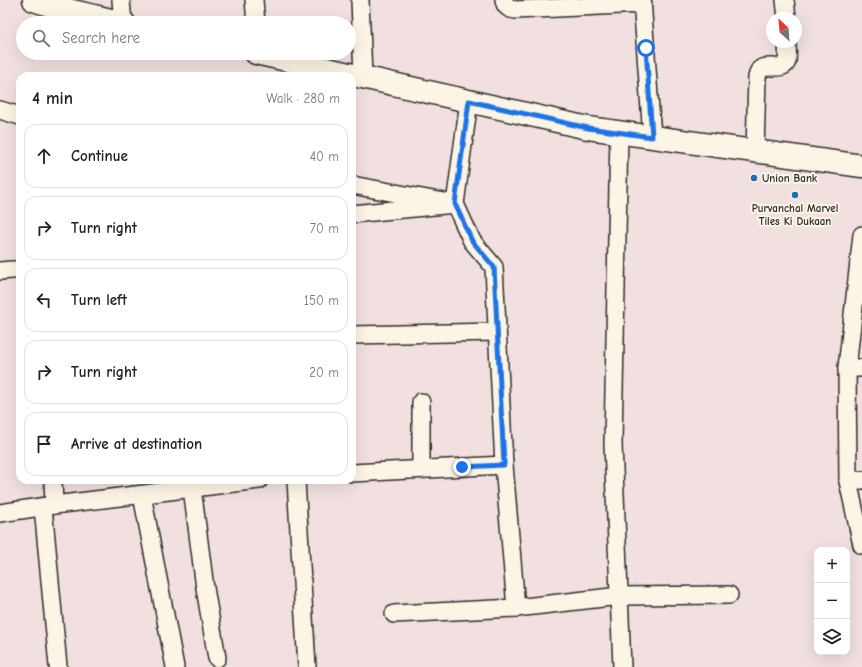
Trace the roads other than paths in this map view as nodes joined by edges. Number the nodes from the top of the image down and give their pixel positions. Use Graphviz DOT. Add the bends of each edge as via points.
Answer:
graph roads {
  1 [pos="34,0"];
  2 [pos="121,0"];
  3 [pos="254,0"];
  4 [pos="360,0"];
  5 [pos="504,0"];
  6 [pos="785,0"];
  7 [pos="643,2"];
  8 [pos="786,12"];
  9 [pos="91,16"];
  10 [pos="122,16"];
  11 [pos="255,16"];
  12 [pos="787,48"];
  13 [pos="289,60"];
  14 [pos="341,72"];
  15 [pos="356,75"];
  16 [pos="363,77"];
  17 [pos="469,101"];
  18 [pos="0,110"];
  19 [pos="16,115"];
  20 [pos="619,132"];
  21 [pos="652,137"];
  22 [pos="755,151"];
  23 [pos="862,166"];
  24 [pos="356,186"];
  25 [pos="455,204"];
  26 [pos="356,214"];
  27 [pos="862,235"];
  28 [pos="16,270"];
  29 [pos="0,271"];
  30 [pos="497,332"];
  31 [pos="356,334"];
  32 [pos="855,368"];
  33 [pos="421,402"];
  34 [pos="504,465"];
  35 [pos="421,469"];
  36 [pos="356,473"];
  37 [pos="855,480"];
  38 [pos="52,484"];
  39 [pos="223,484"];
  40 [pos="296,484"];
  41 [pos="160,486"];
  42 [pos="192,488"];
  43 [pos="142,495"];
  44 [pos="49,506"];
  45 [pos="0,513"];
  46 [pos="862,545"];
  47 [pos="729,595"];
  48 [pos="620,596"];
  49 [pos="516,608"];
  50 [pos="394,614"];
  51 [pos="217,658"];
  52 [pos="58,666"];
  53 [pos="175,667"];
  54 [pos="307,667"];
  55 [pos="622,667"];
  1 -- 9 [label="street" via="55,8"];
  2 -- 10 [label="street"];
  3 -- 11 [label="street"];
  4 -- 16 [label="street"];
  5 -- 7 [label="street" via="508,8 515,10"];
  6 -- 8 [label="street"];
  7 -- 21 [label="street"];
  12 -- 22 [label="street" via="787,61 784,65 763,68 757,77"];
  13 -- 14 [label="street"];
  15 -- 16 [label="street"];
  16 -- 17 [label="street"];
  17 -- 20 [label="street" via="588,128"];
  17 -- 25 [label="street"];
  18 -- 19 [label="street"];
  20 -- 21 [label="street"];
  20 -- 48 [label="street" via="613,444"];
  21 -- 22 [label="street"];
  22 -- 23 [label="street"];
  24 -- 25 [label="street"];
  25 -- 26 [label="street"];
  25 -- 30 [label="street" via="472,241 494,267"];
  27 -- 32 [label="street"];
  28 -- 29 [label="street"];
  30 -- 31 [label="street"];
  30 -- 34 [label="street"];
  32 -- 37 [label="street"];
  33 -- 35 [label="street"];
  34 -- 35 [label="street"];
  34 -- 49 [label="street"];
  35 -- 36 [label="street"];
  37 -- 46 [label="street"];
  38 -- 44 [label="street"];
  39 -- 42 [label="street"];
  40 -- 54 [label="street"];
  41 -- 42 [label="street"];
  41 -- 43 [label="street"];
  42 -- 51 [label="street"];
  43 -- 44 [label="street"];
  43 -- 53 [label="street"];
  44 -- 45 [label="street"];
  44 -- 52 [label="street"];
  47 -- 48 [label="street"];
  48 -- 49 [label="street"];
  48 -- 55 [label="street"];
  49 -- 50 [label="street"];
}
